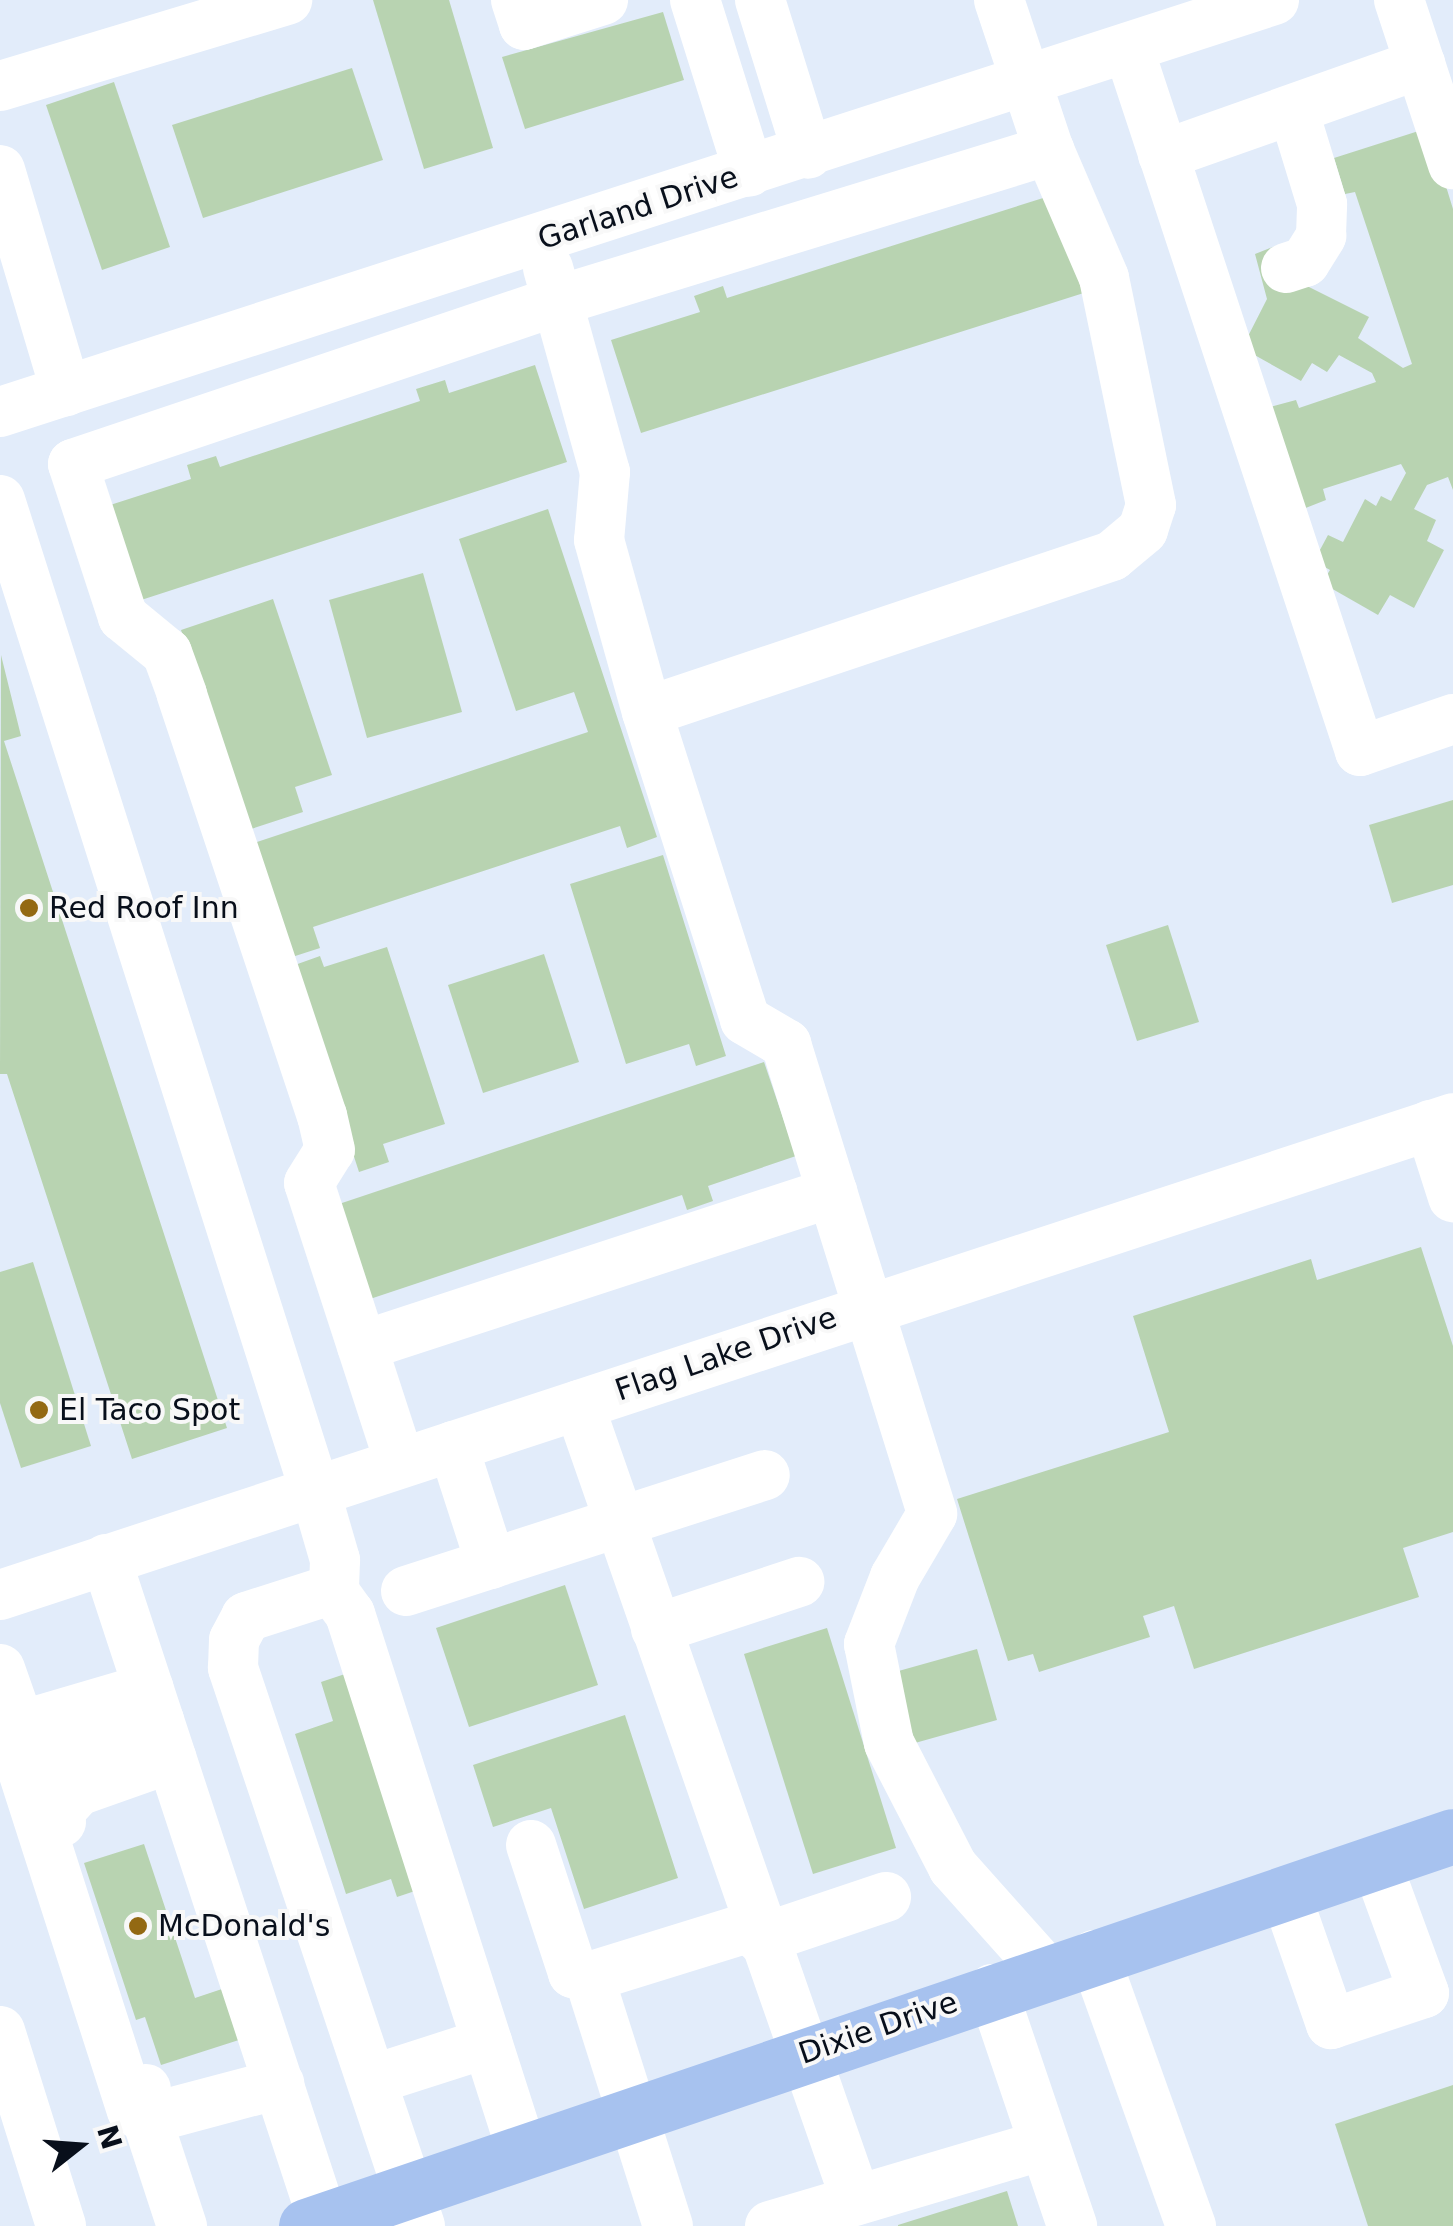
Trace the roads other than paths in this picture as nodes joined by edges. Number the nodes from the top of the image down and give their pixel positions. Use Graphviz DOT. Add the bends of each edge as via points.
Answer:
graph roads {
  1 [pos="288,0"];
  2 [pos="516,0"];
  3 [pos="603,0"];
  4 [pos="695,0"];
  5 [pos="760,0"];
  6 [pos="999,0"];
  7 [pos="1274,0"];
  8 [pos="1399,0"];
  9 [pos="1129,50"];
  10 [pos="1420,64"];
  11 [pos="1025,78"];
  12 [pos="0,86"];
  13 [pos="1293,109"];
  14 [pos="1049,150"];
  15 [pos="808,154"];
  16 [pos="1164,155"];
  17 [pos="1453,164"];
  18 [pos="0,170"];
  19 [pos="749,172"];
  20 [pos="540,240"];
  21 [pos="1210,296"];
  22 [pos="557,301"];
  23 [pos="60,393"];
  24 [pos="0,412"];
  25 [pos="74,464"];
  26 [pos="1,509"];
  27 [pos="646,712"];
  28 [pos="1453,719"];
  29 [pos="1442,1122"];
  30 [pos="832,1192"];
  31 [pos="1453,1196"];
  32 [pos="868,1304"];
  33 [pos="362,1346"];
  34 [pos="578,1404"];
  35 [pos="453,1446"];
  36 [pos="400,1463"];
  37 [pos="764,1475"];
  38 [pos="314,1491"];
  39 [pos="619,1522"];
  40 [pos="106,1560"];
  41 [pos="491,1564"];
  42 [pos="799,1582"];
  43 [pos="406,1591"];
  44 [pos="334,1592"];
  45 [pos="0,1595"];
  46 [pos="656,1629"];
  47 [pos="0,1669"];
  48 [pos="160,1722"];
  49 [pos="20,1726"];
  50 [pos="1452,1841"];
  51 [pos="530,1845"];
  52 [pos="1376,1862"];
  53 [pos="1286,1892"];
  54 [pos="886,1897"];
  55 [pos="759,1932"];
  56 [pos="1070,1963"];
  57 [pos="589,1977"];
  58 [pos="992,1989"];
  59 [pos="0,2031"];
  60 [pos="487,2043"];
  61 [pos="801,2055"];
  62 [pos="375,2079"];
  63 [pos="278,2084"];
  64 [pos="631,2114"];
  65 [pos="147,2119"];
  66 [pos="17,2136"];
  67 [pos="1044,2144"];
  68 [pos="522,2151"];
  69 [pos="856,2200"];
  70 [pos="414,2208"];
  71 [pos="318,2224"];
  72 [pos="62,2226"];
  73 [pos="182,2226"];
  74 [pos="668,2226"];
  75 [pos="770,2226"];
  76 [pos="1072,2226"];
  77 [pos="1191,2226"];
  1 -- 12 [label="street"];
  2 -- 3 [label="street" via="524,25"];
  4 -- 19 [label="street"];
  5 -- 15 [label="street"];
  6 -- 11 [label="street"];
  7 -- 9 [label="street, Garland Drive"];
  8 -- 10 [label="street"];
  9 -- 11 [label="street, Garland Drive"];
  9 -- 16 [label="street"];
  10 -- 13 [label="street"];
  10 -- 17 [label="street"];
  11 -- 14 [label="street"];
  11 -- 15 [label="street, Garland Drive"];
  13 -- 16 [label="street"];
  13 -- 21 [label="street" via="1322,204 1321,236 1305,262"];
  14 -- 22 [label="street"];
  14 -- 27 [label="street" via="1104,278 1152,506 1143,530 1112,556"];
  15 -- 19 [label="street, Garland Drive"];
  16 -- 21 [label="street"];
  18 -- 23 [label="street"];
  19 -- 20 [label="street, Garland Drive"];
  20 -- 22 [label="street"];
  20 -- 23 [label="street, Garland Drive"];
  21 -- 28 [label="street" via="1360,750"];
  22 -- 25 [label="street"];
  22 -- 27 [label="street" via="604,472 599,540"];
  23 -- 24 [label="street, Garland Drive"];
  23 -- 25 [label="street"];
  25 -- 33 [label="street" via="124,617 166,652 182,694 322,1116 330,1150 309,1184"];
  26 -- 38 [label="street"];
  27 -- 30 [label="street" via="744,1020 786,1044"];
  29 -- 31 [label="street"];
  29 -- 32 [label="street, Flag Lake Drive"];
  30 -- 32 [label="street"];
  30 -- 33 [label="street"];
  32 -- 34 [label="street, Flag Lake Drive"];
  32 -- 56 [label="street" via="932,1514 895,1577 870,1644 889,1744 953,1866"];
  33 -- 36 [label="street"];
  34 -- 35 [label="street, Flag Lake Drive"];
  34 -- 39 [label="street"];
  35 -- 36 [label="street, Flag Lake Drive"];
  35 -- 41 [label="street"];
  36 -- 38 [label="street, Flag Lake Drive"];
  37 -- 39 [label="street"];
  38 -- 40 [label="street, Flag Lake Drive"];
  38 -- 44 [label="street" via="335,1560"];
  39 -- 41 [label="street"];
  39 -- 46 [label="street"];
  40 -- 45 [label="street, Flag Lake Drive"];
  40 -- 48 [label="street"];
  41 -- 43 [label="street"];
  42 -- 46 [label="street"];
  44 -- 60 [label="street" via="350,1614"];
  44 -- 62 [label="street" via="246,1616 234,1640 233,1668 352,2040"];
  46 -- 55 [label="street"];
  47 -- 49 [label="street"];
  48 -- 49 [label="street"];
  48 -- 63 [label="street"];
  48 -- 65 [label="street" via="49,1763 58,1814 146,2089"];
  49 -- 65 [label="street" via="20,1759 132,2110"];
  50 -- 52 [label="main road, Dixie Drive"];
  51 -- 57 [label="street" via="573,1973"];
  52 -- 53 [label="main road, Dixie Drive"];
  52 -- 53 [label="street" via="1424,1993 1331,2024"];
  53 -- 56 [label="main road, Dixie Drive"];
  54 -- 55 [label="street"];
  55 -- 57 [label="street"];
  55 -- 61 [label="street"];
  56 -- 58 [label="main road, Dixie Drive"];
  56 -- 77 [label="street"];
  57 -- 64 [label="street"];
  58 -- 61 [label="main road, Dixie Drive"];
  58 -- 67 [label="street"];
  59 -- 66 [label="street"];
  60 -- 62 [label="street"];
  60 -- 68 [label="street"];
  61 -- 64 [label="main road, Dixie Drive"];
  61 -- 69 [label="street"];
  62 -- 70 [label="street"];
  63 -- 65 [label="street"];
  63 -- 71 [label="street"];
  64 -- 68 [label="main road, Dixie Drive"];
  64 -- 74 [label="street"];
  65 -- 73 [label="street"];
  66 -- 72 [label="street"];
  67 -- 69 [label="street"];
  67 -- 76 [label="street"];
  68 -- 70 [label="main road, Dixie Drive"];
  69 -- 75 [label="street"];
  70 -- 71 [label="main road, Dixie Drive"];
}
